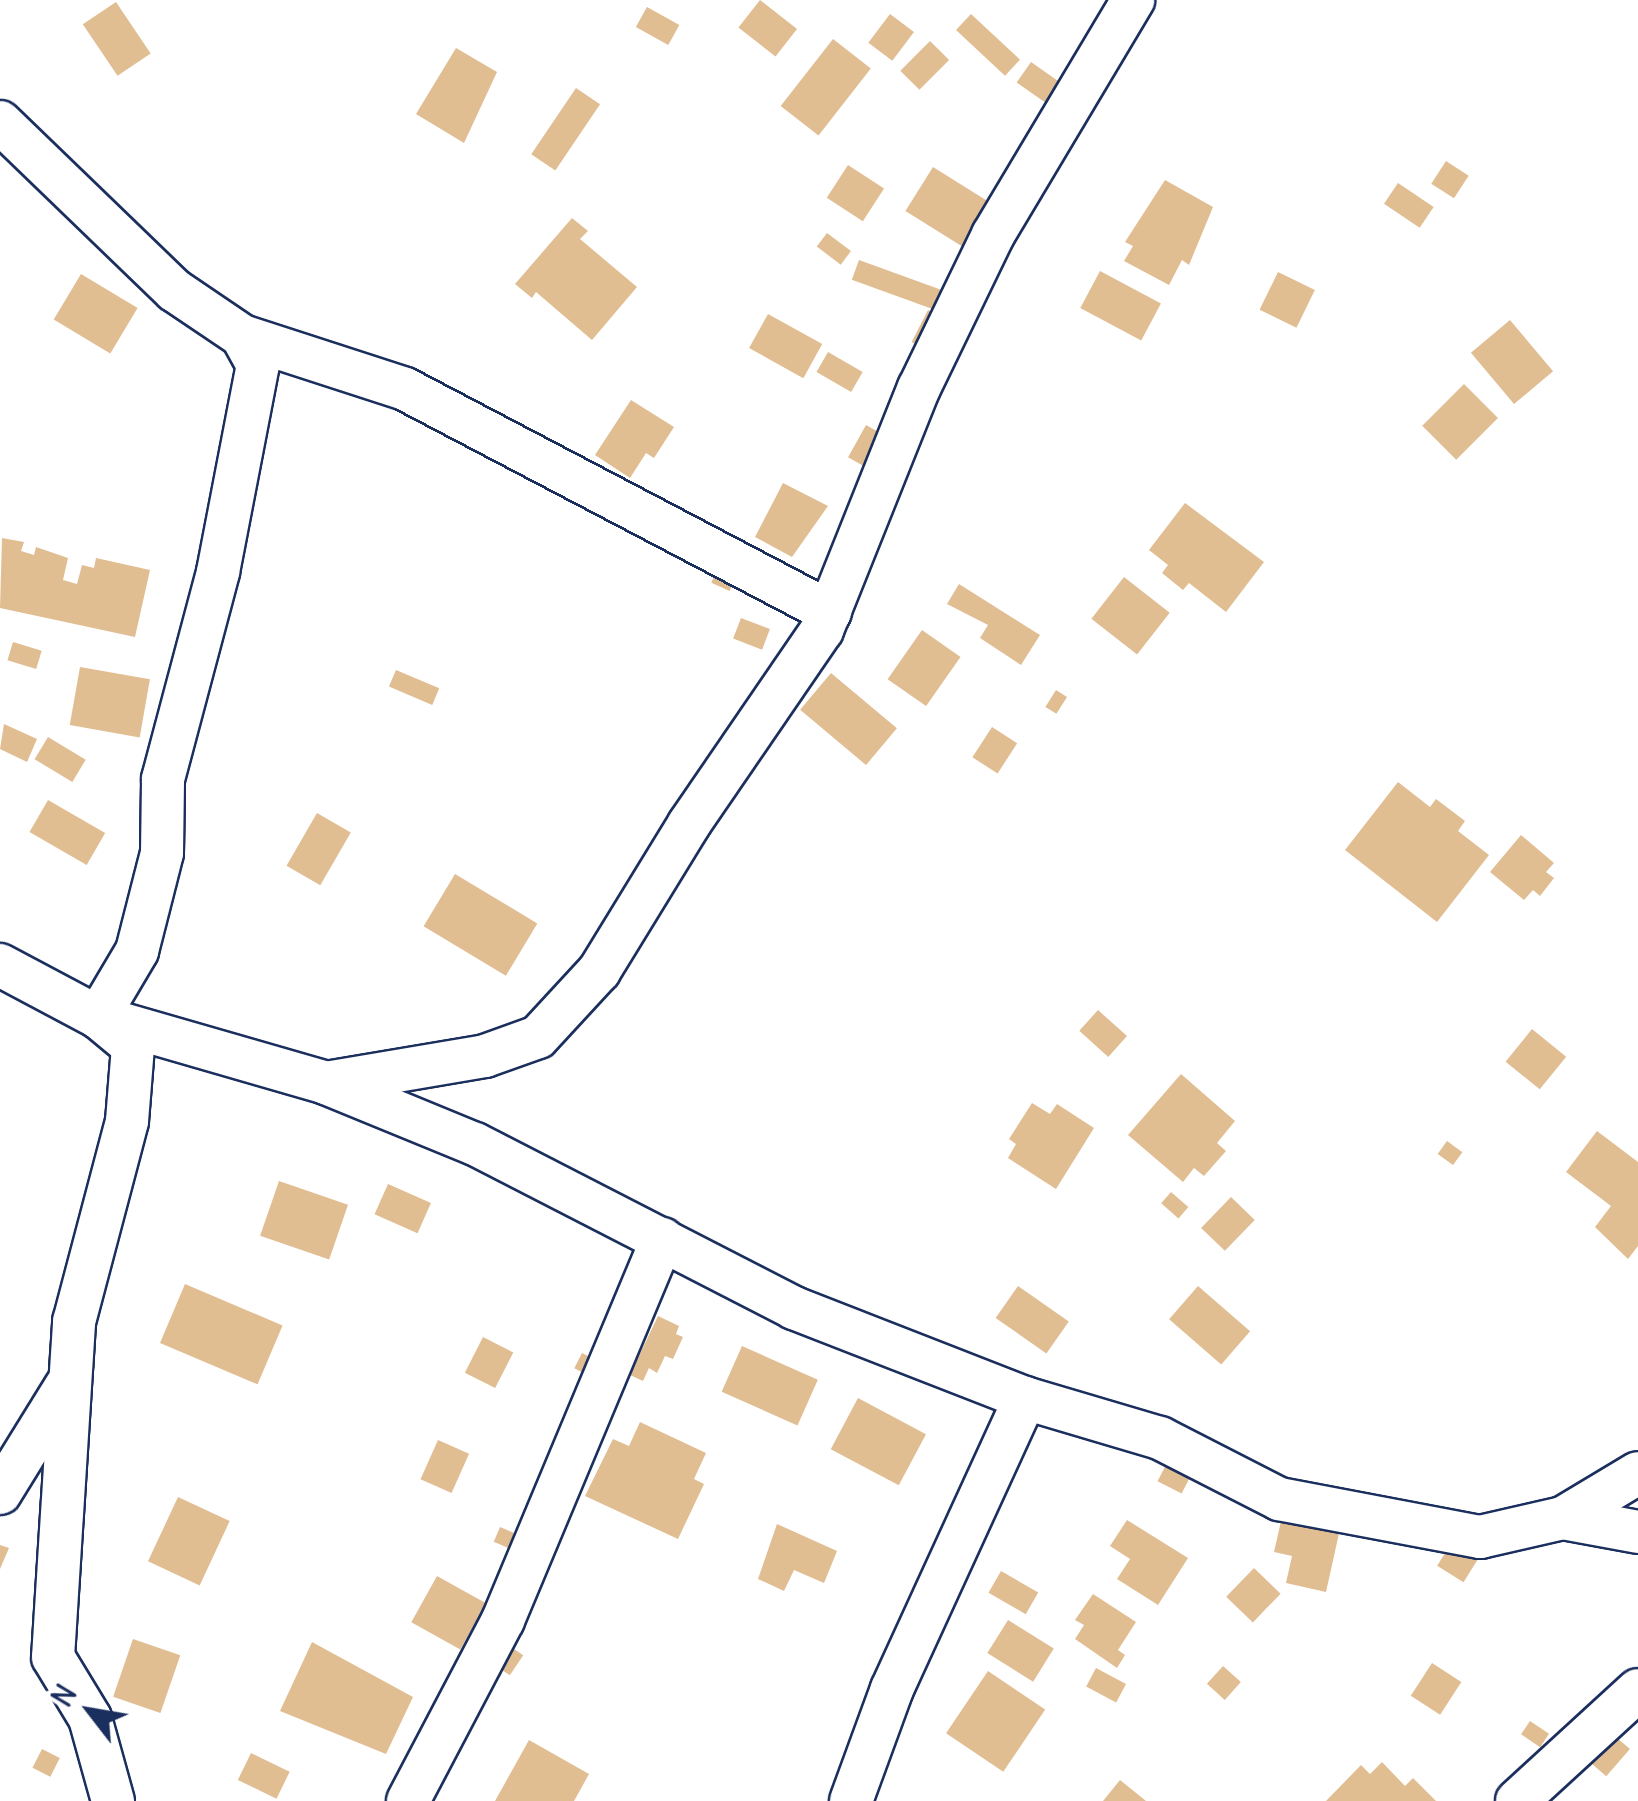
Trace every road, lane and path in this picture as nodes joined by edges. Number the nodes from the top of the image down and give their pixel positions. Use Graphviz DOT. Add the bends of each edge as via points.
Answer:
graph roads {
  1 [pos="1134,0"];
  2 [pos="0,122"];
  3 [pos="242,336"];
  4 [pos="830,612"];
  5 [pos="0,965"];
  6 [pos="98,1018"];
  7 [pos="326,1083"];
  8 [pos="662,1240"];
  9 [pos="66,1385"];
  10 [pos="1026,1398"];
  11 [pos="1638,1473"];
  12 [pos="0,1493"];
  13 [pos="1563,1518"];
  14 [pos="1638,1532"];
  15 [pos="1638,1690"];
  16 [pos="114,1801"];
  17 [pos="408,1801"];
  18 [pos="851,1801"];
  19 [pos="1517,1801"];
  1 -- 4 [label="street" via="992,234 919,388"];
  2 -- 3 [label="street" via="148,267"];
  3 -- 4 [label="street" via="404,390"];
  3 -- 6 [label="street" via="258,365 218,572 163,779 162,853 137,951"];
  4 -- 7 [label="street" via="599,971 538,1036 485,1056"];
  5 -- 6 [label="street"];
  6 -- 7 [label="street"];
  6 -- 9 [label="street" via="133,1046 132,1065 127,1122 74,1322"];
  7 -- 8 [label="street" via="476,1144"];
  8 -- 10 [label="street" via="794,1308"];
  8 -- 17 [label="street" via="503,1620"];
  9 -- 12 [label="street"];
  9 -- 16 [label="street" via="53,1657 90,1718"];
  10 -- 13 [label="street" via="1160,1438 1279,1499 1480,1537"];
  10 -- 18 [label="street" via="892,1689"];
  11 -- 13 [label="street"];
  13 -- 14 [label="street"];
  15 -- 19 [label="street"];
}
